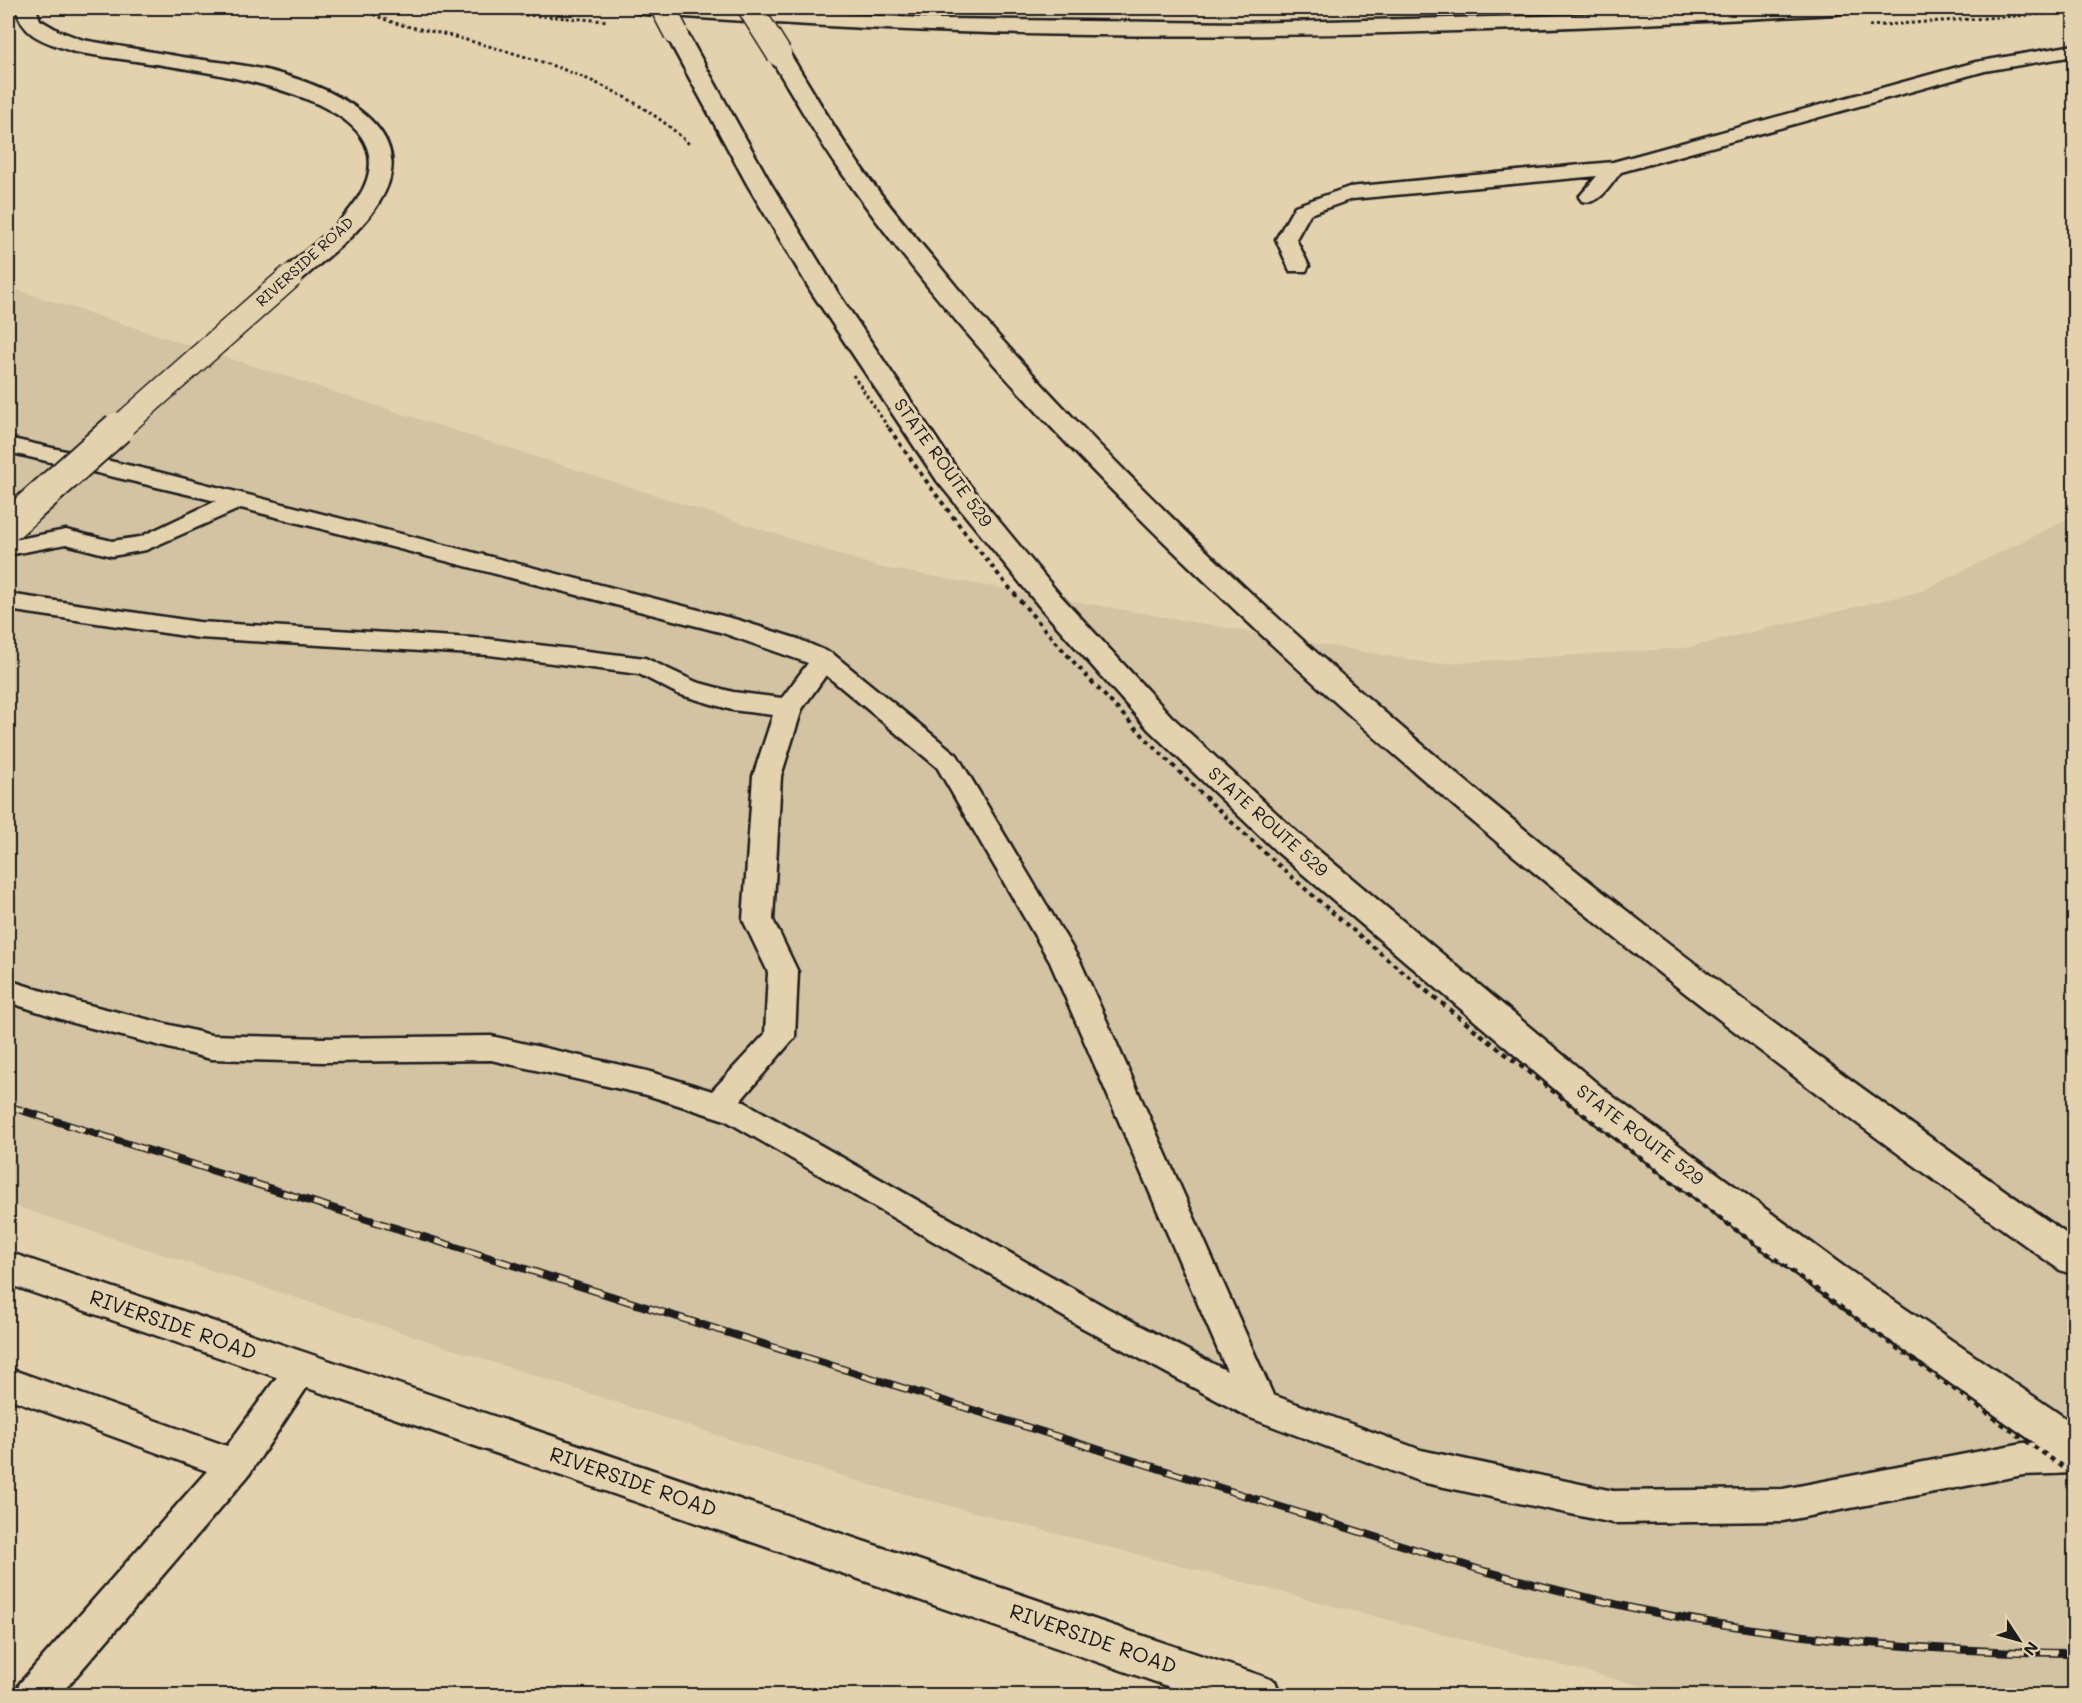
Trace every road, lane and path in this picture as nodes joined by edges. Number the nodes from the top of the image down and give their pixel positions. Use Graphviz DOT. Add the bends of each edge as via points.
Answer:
graph roads {
  1 [pos="26,8"];
  2 [pos="363,8"];
  3 [pos="643,8"];
  4 [pos="663,8"];
  5 [pos="750,8"];
  6 [pos="1351,8"];
  7 [pos="1477,8"];
  8 [pos="1704,8"];
  9 [pos="1836,8"];
  10 [pos="1751,13"];
  11 [pos="1505,16"];
  12 [pos="1287,29"];
  13 [pos="2074,51"];
  14 [pos="690,146"];
  15 [pos="1614,168"];
  16 [pos="1589,197"];
  17 [pos="1298,266"];
  18 [pos="853,375"];
  19 [pos="8,445"];
  20 [pos="238,500"];
  21 [pos="8,526"];
  22 [pos="8,548"];
  23 [pos="8,602"];
  24 [pos="824,660"];
  25 [pos="789,708"];
  26 [pos="8,991"];
  27 [pos="718,1105"];
  28 [pos="2074,1259"];
  29 [pos="8,1268"];
  30 [pos="302,1369"];
  31 [pos="8,1383"];
  32 [pos="1260,1406"];
  33 [pos="2074,1447"];
  34 [pos="2074,1457"];
  35 [pos="235,1465"];
  36 [pos="2074,1475"];
  37 [pos="34,1695"];
  38 [pos="1259,1695"];
  1 -- 21 [label="main road, RIVERSIDE ROAD, bridge" via="30,23 79,46 271,78 319,95 359,119 378,144 381,166 370,199 350,223"];
  2 -- 14 [label="path" via="383,18 555,68 604,88 648,110"];
  3 -- 12 [label="main road" via="974,25"];
  4 -- 33 [label="main road, STATE ROUTE 529, bridge" via="759,184 825,293 948,476 1049,600 1160,723 1288,843 1598,1105 1829,1277"];
  5 -- 28 [label="main road, bridge" via="851,169 954,303 1070,434 1238,597 1395,740 1550,869 1767,1038"];
  6 -- 12 [label="main road"];
  7 -- 11 [label="main road"];
  8 -- 10 [label="main road"];
  9 -- 10 [label="main road"];
  10 -- 11 [label="main road"];
  11 -- 12 [label="main road"];
  13 -- 15 [label="lane" via="1983,66"];
  15 -- 16 [label="lane"];
  15 -- 17 [label="lane" via="1349,193 1302,210 1286,239"];
  18 -- 36 [label="path, bridge" via="900,448 1048,637 1130,723 1279,867 1507,1058 1726,1225"];
  19 -- 20 [label="lane"];
  20 -- 22 [label="lane" via="146,543 112,549 66,537"];
  20 -- 24 [label="lane" via="729,626"];
  23 -- 25 [label="lane" via="199,630 489,647 645,666 687,688 732,702"];
  24 -- 25 [label="lane"];
  24 -- 32 [label="lane" via="947,761 1065,961"];
  25 -- 27 [label="lane" via="767,776 758,920 783,972 780,1037"];
  26 -- 27 [label="lane" via="80,1014 211,1047 491,1048 647,1083"];
  27 -- 32 [label="lane" via="736,1111 1095,1318"];
  29 -- 30 [label="main road, RIVERSIDE ROAD"];
  30 -- 35 [label="lane"];
  30 -- 38 [label="main road, RIVERSIDE ROAD"];
  31 -- 35 [label="lane"];
  32 -- 34 [label="lane" via="1422,1466 1613,1507 1783,1505 2023,1459"];
  35 -- 37 [label="lane"];
}
